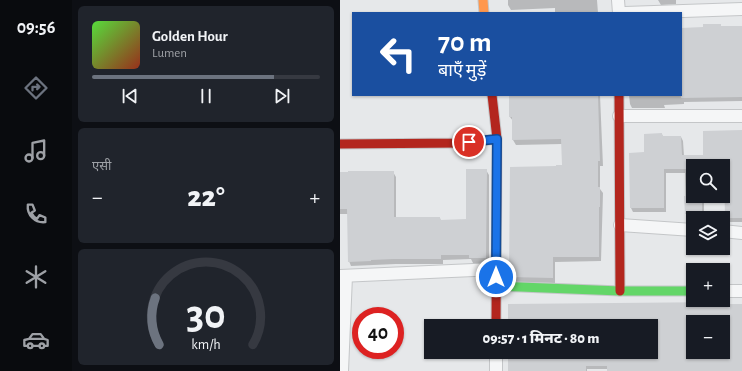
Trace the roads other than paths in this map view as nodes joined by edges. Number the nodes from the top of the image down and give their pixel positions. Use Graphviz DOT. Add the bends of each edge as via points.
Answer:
graph roads {
  1 [pos="483,0"];
  2 [pos="618,0"];
  3 [pos="742,9"];
  4 [pos="484,12"];
  5 [pos="619,12"];
  6 [pos="655,12"];
  7 [pos="492,96"];
  8 [pos="619,96"];
  9 [pos="619,116"];
  10 [pos="742,116"];
  11 [pos="497,139"];
  12 [pos="340,144"];
  13 [pos="620,225"];
  14 [pos="686,230"];
  15 [pos="730,231"];
  16 [pos="742,232"];
  17 [pos="496,269"];
  18 [pos="343,276"];
  19 [pos="496,286"];
  20 [pos="620,290"];
  21 [pos="686,291"];
  22 [pos="730,291"];
  23 [pos="742,291"];
  24 [pos="496,319"];
  25 [pos="496,359"];
  26 [pos="342,371"];
  27 [pos="496,371"];
  1 -- 4 [label="street"];
  2 -- 5 [label="street"];
  3 -- 6 [label="street"];
  7 -- 11 [label="street"];
  8 -- 9 [label="street"];
  9 -- 10 [label="street"];
  9 -- 13 [label="street"];
  11 -- 12 [label="street" via="461,143"];
  11 -- 17 [label="street"];
  13 -- 14 [label="street"];
  13 -- 20 [label="street"];
  15 -- 16 [label="street"];
  17 -- 18 [label="street"];
  17 -- 19 [label="street"];
  18 -- 26 [label="street"];
  19 -- 20 [label="street"];
  19 -- 24 [label="street"];
  20 -- 21 [label="street"];
  22 -- 23 [label="street"];
  25 -- 27 [label="street"];
}
